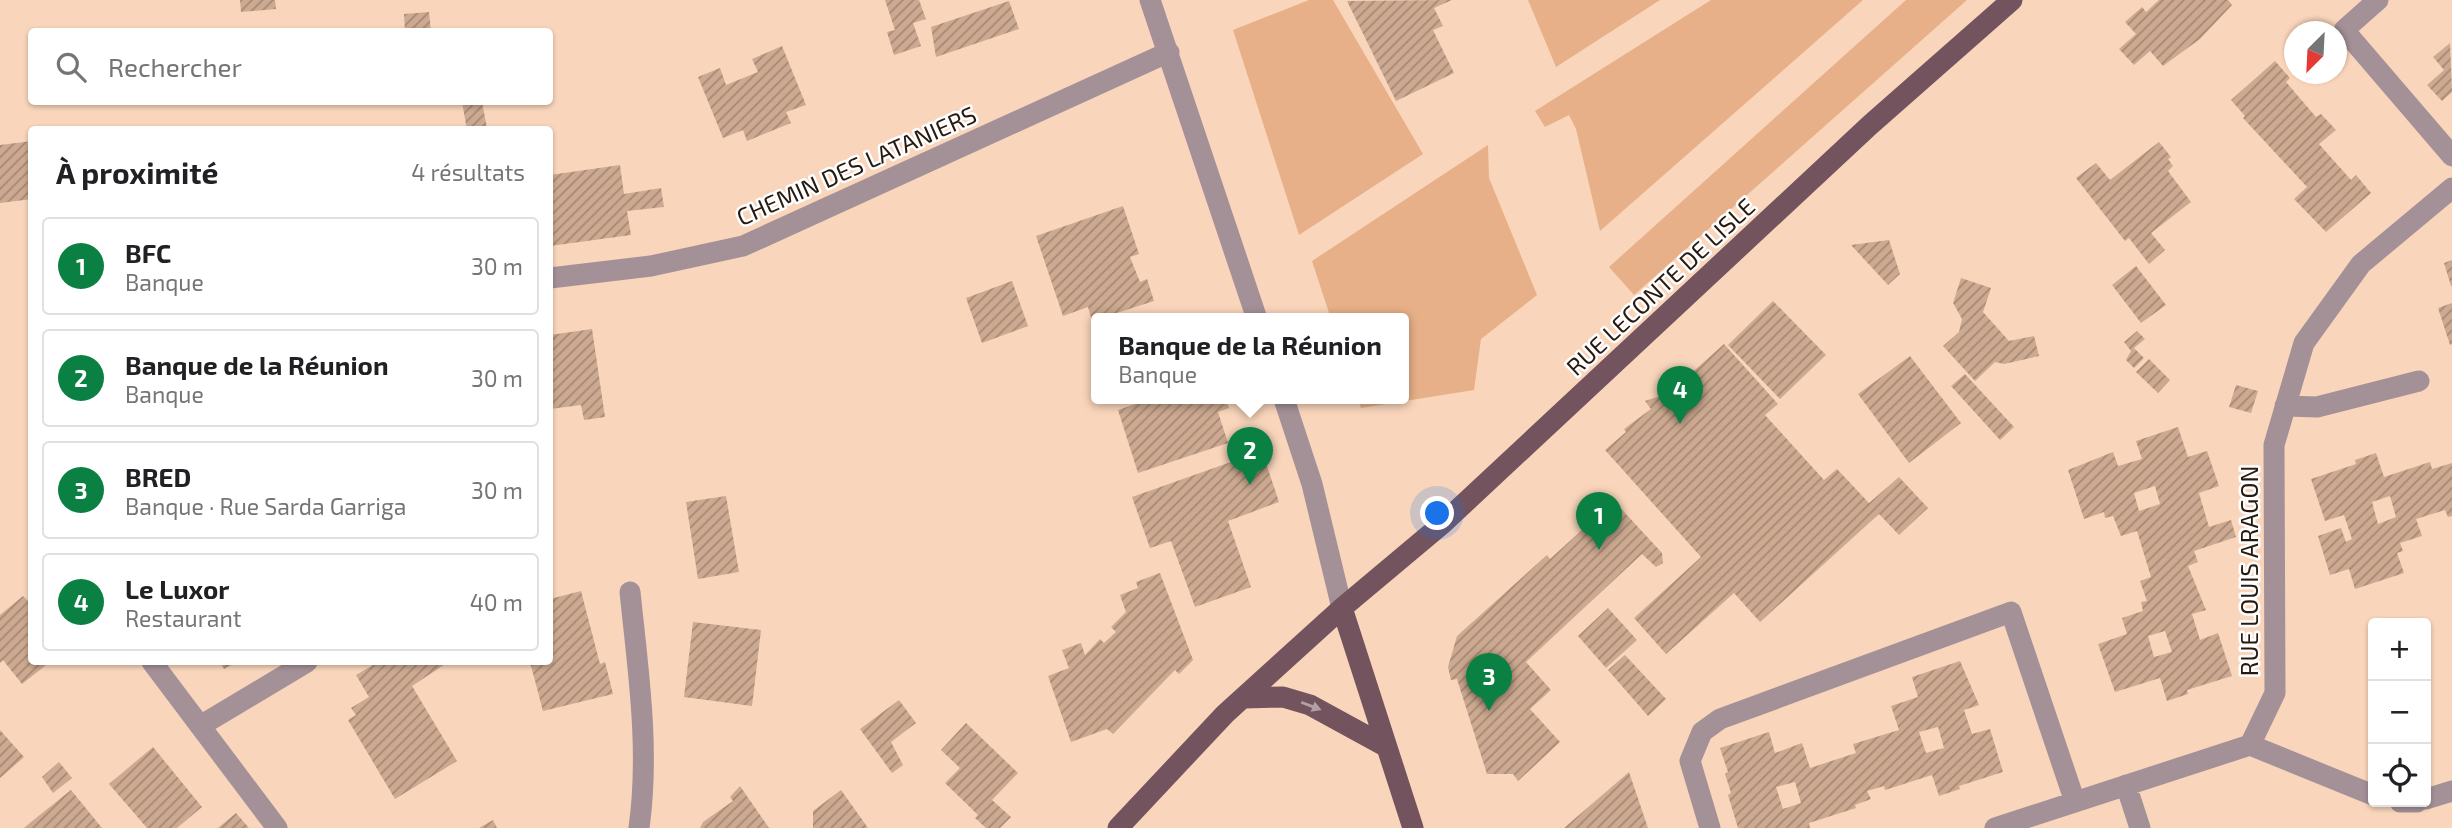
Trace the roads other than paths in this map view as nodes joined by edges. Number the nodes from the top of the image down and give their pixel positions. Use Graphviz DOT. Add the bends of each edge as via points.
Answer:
graph roads {
  1 [pos="1150,0"];
  2 [pos="2012,0"];
  3 [pos="2378,0"];
  4 [pos="1169,52"];
  5 [pos="2452,156"];
  6 [pos="2452,188"];
  7 [pos="553,278"];
  8 [pos="1255,313"];
  9 [pos="2419,381"];
  10 [pos="1286,404"];
  11 [pos="2285,406"];
  12 [pos="630,592"];
  13 [pos="1342,608"];
  14 [pos="154,665"];
  15 [pos="302,665"];
  16 [pos="1244,698"];
  17 [pos="201,726"];
  18 [pos="1385,746"];
  19 [pos="2250,746"];
  20 [pos="2126,785"];
  21 [pos="2452,791"];
  22 [pos="2368,793"];
  23 [pos="2431,797"];
  24 [pos="2075,802"];
  25 [pos="277,828"];
  26 [pos="639,828"];
  27 [pos="1118,828"];
  28 [pos="1413,828"];
  29 [pos="1710,828"];
  30 [pos="1995,828"];
  31 [pos="2140,828"];
  1 -- 4 [label="street"];
  2 -- 13 [label="main road, RUE LECONTE DE LISLE" via="1870,125 1441,525"];
  3 -- 5 [label="street" via="2344,30"];
  4 -- 7 [label="street, CHEMIN DES LATANIERS" via="743,246 651,266"];
  4 -- 8 [label="street"];
  6 -- 11 [label="street, RUE LOUIS ARAGON" via="2361,264 2304,343"];
  9 -- 11 [label="street" via="2317,407"];
  10 -- 13 [label="street" via="1312,484"];
  11 -- 19 [label="street, RUE LOUIS ARAGON" via="2274,445 2275,693"];
  12 -- 26 [label="street" via="644,728"];
  13 -- 16 [label="main road, RUE LECONTE DE LISLE"];
  13 -- 18 [label="main road"];
  14 -- 17 [label="street"];
  15 -- 17 [label="street"];
  16 -- 18 [label="main road, one-way" via="1283,697 1310,705"];
  16 -- 27 [label="main road"];
  17 -- 25 [label="street"];
  18 -- 28 [label="main road"];
  19 -- 20 [label="street"];
  19 -- 22 [label="street"];
  20 -- 24 [label="street"];
  20 -- 31 [label="street"];
  21 -- 23 [label="street"];
  24 -- 29 [label="street" via="2011,611 1720,719 1702,732 1690,761"];
  24 -- 30 [label="street"];
}
